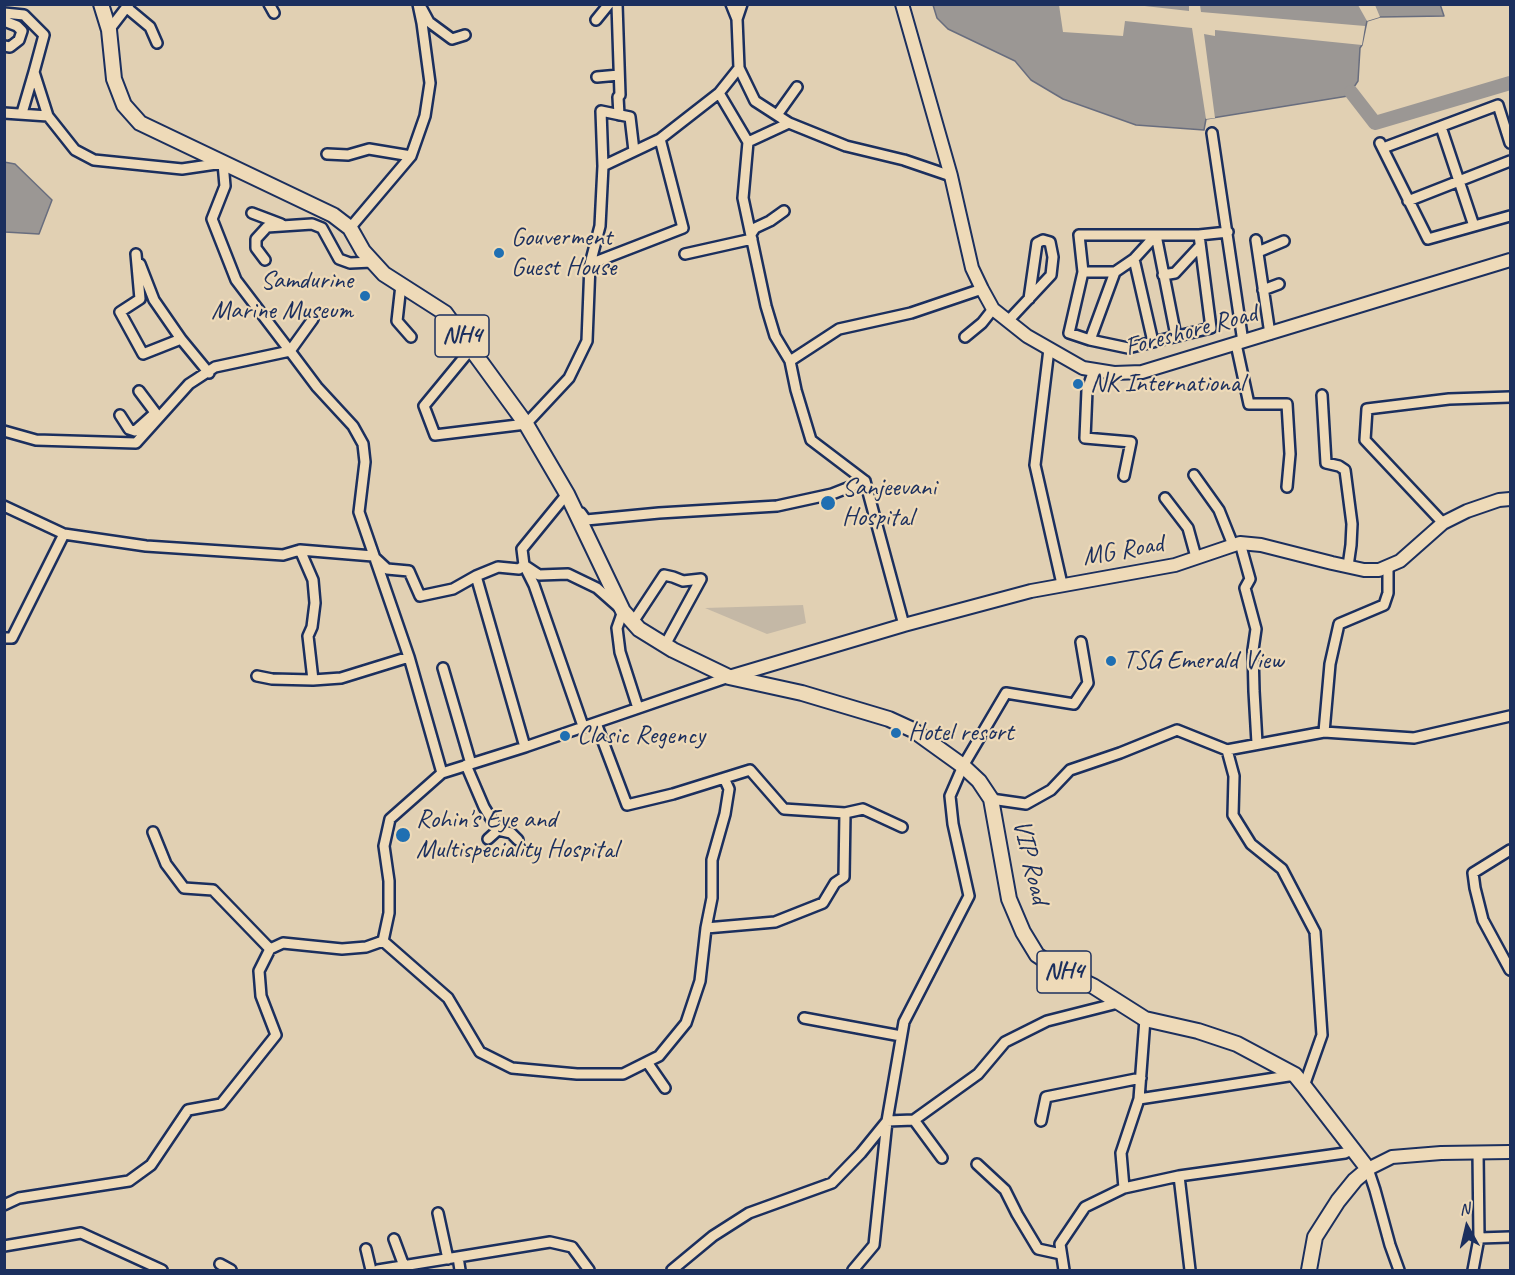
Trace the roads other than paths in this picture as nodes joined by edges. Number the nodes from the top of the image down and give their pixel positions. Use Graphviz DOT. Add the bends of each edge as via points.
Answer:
graph roads {
  1 [pos="101,4"];
  2 [pos="418,4"];
  3 [pos="609,4"];
  4 [pos="617,4"];
  5 [pos="731,4"];
  6 [pos="742,4"];
  7 [pos="902,4"];
  8 [pos="128,6"];
  9 [pos="4,13"];
  10 [pos="737,19"];
  11 [pos="596,20"];
  12 [pos="4,21"];
  13 [pos="109,30"];
  14 [pos="465,34"];
  15 [pos="157,43"];
  16 [pos="4,46"];
  17 [pos="739,68"];
  18 [pos="34,72"];
  19 [pos="619,75"];
  20 [pos="597,77"];
  21 [pos="797,87"];
  22 [pos="719,93"];
  23 [pos="4,113"];
  24 [pos="22,113"];
  25 [pos="619,115"];
  26 [pos="777,115"];
  27 [pos="48,116"];
  28 [pos="789,123"];
  29 [pos="1441,127"];
  30 [pos="1212,133"];
  31 [pos="660,139"];
  32 [pos="748,142"];
  33 [pos="1510,144"];
  34 [pos="634,151"];
  35 [pos="327,154"];
  36 [pos="411,156"];
  37 [pos="1510,161"];
  38 [pos="224,163"];
  39 [pos="603,166"];
  40 [pos="951,176"];
  41 [pos="1458,181"];
  42 [pos="1408,201"];
  43 [pos="784,211"];
  44 [pos="252,213"];
  45 [pos="1510,216"];
  46 [pos="283,225"];
  47 [pos="1474,226"];
  48 [pos="350,228"];
  49 [pos="1228,232"];
  50 [pos="1156,235"];
  51 [pos="1199,235"];
  52 [pos="752,236"];
  53 [pos="1256,240"];
  54 [pos="1284,241"];
  55 [pos="1200,246"];
  56 [pos="1258,252"];
  57 [pos="685,254"];
  58 [pos="1134,259"];
  59 [pos="265,260"];
  60 [pos="1510,260"];
  61 [pos="372,262"];
  62 [pos="590,264"];
  63 [pos="1083,272"];
  64 [pos="1115,272"];
  65 [pos="1163,275"];
  66 [pos="1279,284"];
  67 [pos="401,285"];
  68 [pos="982,289"];
  69 [pos="1263,290"];
  70 [pos="1029,299"];
  71 [pos="993,309"];
  72 [pos="313,319"];
  73 [pos="1008,321"];
  74 [pos="1269,334"];
  75 [pos="1176,336"];
  76 [pos="411,337"];
  77 [pos="965,337"];
  78 [pos="181,339"];
  79 [pos="1090,340"];
  80 [pos="1154,342"];
  81 [pos="1240,343"];
  82 [pos="471,349"];
  83 [pos="1049,349"];
  84 [pos="290,351"];
  85 [pos="790,361"];
  86 [pos="1094,370"];
  87 [pos="209,373"];
  88 [pos="139,391"];
  89 [pos="1322,395"];
  90 [pos="1510,396"];
  91 [pos="157,415"];
  92 [pos="120,416"];
  93 [pos="526,424"];
  94 [pos="4,431"];
  95 [pos="1194,475"];
  96 [pos="1124,476"];
  97 [pos="865,481"];
  98 [pos="1287,487"];
  99 [pos="567,494"];
  100 [pos="1165,498"];
  101 [pos="1510,499"];
  102 [pos="4,506"];
  103 [pos="1443,523"];
  104 [pos="64,534"];
  105 [pos="1236,544"];
  106 [pos="300,550"];
  107 [pos="373,556"];
  108 [pos="1196,557"];
  109 [pos="524,565"];
  110 [pos="1348,566"];
  111 [pos="1388,567"];
  112 [pos="476,576"];
  113 [pos="1062,584"];
  114 [pos="623,611"];
  115 [pos="633,622"];
  116 [pos="904,625"];
  117 [pos="4,638"];
  118 [pos="1081,642"];
  119 [pos="665,645"];
  120 [pos="409,657"];
  121 [pos="443,668"];
  122 [pos="257,676"];
  123 [pos="729,676"];
  124 [pos="313,680"];
  125 [pos="638,708"];
  126 [pos="1510,716"];
  127 [pos="596,723"];
  128 [pos="583,726"];
  129 [pos="1324,732"];
  130 [pos="1257,744"];
  131 [pos="525,747"];
  132 [pos="1227,750"];
  133 [pos="468,764"];
  134 [pos="963,766"];
  135 [pos="442,773"];
  136 [pos="724,778"];
  137 [pos="991,799"];
  138 [pos="845,813"];
  139 [pos="902,827"];
  140 [pos="498,830"];
  141 [pos="153,832"];
  142 [pos="488,839"];
  143 [pos="518,840"];
  144 [pos="1510,850"];
  145 [pos="706,928"];
  146 [pos="383,941"];
  147 [pos="270,949"];
  148 [pos="1510,970"];
  149 [pos="1118,1003"];
  150 [pos="804,1018"];
  151 [pos="1145,1019"];
  152 [pos="901,1036"];
  153 [pos="647,1062"];
  154 [pos="1141,1078"];
  155 [pos="1299,1080"];
  156 [pos="665,1088"];
  157 [pos="1139,1100"];
  158 [pos="914,1120"];
  159 [pos="887,1121"];
  160 [pos="1041,1121"];
  161 [pos="1353,1149"];
  162 [pos="1478,1152"];
  163 [pos="1510,1152"];
  164 [pos="942,1158"];
  165 [pos="977,1164"];
  166 [pos="1368,1169"];
  167 [pos="1179,1176"];
  168 [pos="1124,1188"];
  169 [pos="4,1205"];
  170 [pos="438,1213"];
  171 [pos="1510,1237"];
  172 [pos="1479,1238"];
  173 [pos="394,1239"];
  174 [pos="4,1246"];
  175 [pos="366,1249"];
  176 [pos="1061,1254"];
  177 [pos="453,1258"];
  178 [pos="220,1264"];
  179 [pos="409,1267"];
  180 [pos="162,1270"];
  181 [pos="231,1270"];
  182 [pos="371,1270"];
  183 [pos="383,1270"];
  184 [pos="460,1270"];
  185 [pos="590,1270"];
  186 [pos="672,1270"];
  187 [pos="853,1270"];
  188 [pos="1064,1270"];
  189 [pos="1190,1270"];
  190 [pos="1309,1270"];
  191 [pos="1399,1270"];
  192 [pos="1473,1270"];
  1 -- 13 [label="highway, NH4"];
  2 -- 14 [label="street" via="429,22 452,39"];
  2 -- 36 [label="street" via="430,83"];
  3 -- 11 [label="street"];
  4 -- 19 [label="street"];
  5 -- 10 [label="street"];
  6 -- 10 [label="street"];
  7 -- 40 [label="main road, Foreshore Road"];
  8 -- 13 [label="street"];
  8 -- 15 [label="street" via="150,27"];
  9 -- 18 [label="street" via="24,15 44,35"];
  10 -- 17 [label="street"];
  12 -- 16 [label="street" via="22,31 19,40 10,47"];
  13 -- 38 [label="highway, NH4" via="114,79 124,105 140,123"];
  17 -- 22 [label="street"];
  17 -- 26 [label="street" via="755,101"];
  18 -- 24 [label="street"];
  18 -- 27 [label="street"];
  19 -- 20 [label="street"];
  19 -- 25 [label="street"];
  21 -- 26 [label="street"];
  22 -- 31 [label="street"];
  22 -- 32 [label="street"];
  23 -- 24 [label="street"];
  24 -- 27 [label="street"];
  25 -- 34 [label="street" via="630,117"];
  25 -- 39 [label="street" via="601,111"];
  26 -- 28 [label="street"];
  27 -- 38 [label="street" via="75,150 94,160 182,169"];
  28 -- 32 [label="street"];
  28 -- 40 [label="street" via="846,146"];
  29 -- 33 [label="street" via="1498,105"];
  29 -- 41 [label="street"];
  29 -- 42 [label="street" via="1382,146"];
  30 -- 49 [label="street"];
  31 -- 34 [label="street"];
  31 -- 62 [label="street" via="683,228"];
  32 -- 52 [label="street" via="743,198"];
  34 -- 39 [label="street"];
  35 -- 36 [label="street" via="348,156 369,149"];
  36 -- 48 [label="street"];
  37 -- 41 [label="street"];
  38 -- 48 [label="highway, NH4" via="333,215"];
  38 -- 84 [label="street" via="225,186 212,219 236,280"];
  39 -- 62 [label="street" via="600,226"];
  40 -- 68 [label="main road, Foreshore Road" via="972,268"];
  41 -- 42 [label="street"];
  41 -- 47 [label="street"];
  42 -- 47 [label="street" via="1428,239"];
  43 -- 52 [label="street" via="755,228"];
  44 -- 46 [label="street"];
  45 -- 47 [label="street"];
  46 -- 59 [label="street" via="267,227 256,239 256,248"];
  46 -- 61 [label="street" via="312,224 322,228 339,259"];
  48 -- 61 [label="highway, NH4"];
  49 -- 51 [label="street"];
  49 -- 81 [label="street"];
  50 -- 51 [label="street"];
  50 -- 58 [label="street"];
  50 -- 63 [label="street" via="1079,235"];
  50 -- 65 [label="street"];
  51 -- 55 [label="street"];
  52 -- 57 [label="street"];
  52 -- 85 [label="street" via="775,336"];
  53 -- 56 [label="street"];
  54 -- 56 [label="street"];
  55 -- 65 [label="street" via="1175,273"];
  55 -- 75 [label="street" via="1211,328"];
  56 -- 69 [label="street"];
  58 -- 64 [label="street"];
  58 -- 80 [label="street"];
  60 -- 74 [label="main road, Foreshore Road"];
  61 -- 67 [label="highway, NH4"];
  62 -- 93 [label="street" via="587,341 569,378"];
  63 -- 64 [label="street"];
  63 -- 79 [label="street" via="1069,333"];
  64 -- 79 [label="street"];
  65 -- 75 [label="street"];
  66 -- 69 [label="street"];
  67 -- 76 [label="street" via="397,321"];
  67 -- 82 [label="highway, NH4" via="445,314"];
  68 -- 71 [label="main road, Foreshore Road"];
  68 -- 85 [label="street" via="911,313 839,329"];
  69 -- 74 [label="street"];
  70 -- 70 [label="street" via="1051,275 1050,242 1037,243"];
  70 -- 73 [label="street"];
  71 -- 73 [label="main road, Foreshore Road"];
  71 -- 77 [label="street"];
  72 -- 84 [label="street"];
  73 -- 83 [label="main road, Foreshore Road"];
  74 -- 81 [label="main road, Foreshore Road"];
  75 -- 80 [label="street"];
  78 -- 78 [label="street" via="154,300 136,254 140,299 120,312 143,354"];
  78 -- 87 [label="street"];
  79 -- 80 [label="street" via="1128,348"];
  81 -- 86 [label="main road, Foreshore Road" via="1142,372 1114,374"];
  81 -- 98 [label="street" via="1249,404 1287,404"];
  82 -- 93 [label="highway, NH4"];
  82 -- 93 [label="street" via="424,406 435,435"];
  83 -- 86 [label="main road, Foreshore Road"];
  83 -- 113 [label="street" via="1035,465"];
  84 -- 87 [label="street" via="215,367"];
  84 -- 107 [label="street" via="353,426 363,444 365,462 359,512"];
  85 -- 97 [label="street" via="811,440"];
  86 -- 96 [label="street" via="1087,390 1086,438 1131,442"];
  87 -- 91 [label="street" via="189,384"];
  88 -- 91 [label="street"];
  89 -- 110 [label="street" via="1326,463 1345,470 1352,524"];
  90 -- 103 [label="street" via="1367,409 1365,440"];
  91 -- 92 [label="street" via="135,431"];
  91 -- 94 [label="street" via="136,443 36,440"];
  93 -- 99 [label="highway, NH4"];
  95 -- 105 [label="street" via="1219,510"];
  97 -- 99 [label="street" via="832,494 777,506 586,520"];
  97 -- 116 [label="street"];
  99 -- 109 [label="street" via="522,549"];
  99 -- 114 [label="highway, NH4"];
  100 -- 108 [label="street" via="1188,528"];
  101 -- 103 [label="main road" via="1467,511"];
  102 -- 104 [label="street"];
  103 -- 111 [label="main road"];
  104 -- 106 [label="street" via="146,546 283,555"];
  104 -- 117 [label="street" via="12,638"];
  105 -- 108 [label="main road, MG Road"];
  105 -- 110 [label="main road, MG Road" via="1261,545"];
  105 -- 130 [label="street" via="1250,579 1245,588 1256,629 1253,670"];
  106 -- 107 [label="street"];
  106 -- 124 [label="street" via="313,580 313,619 308,636"];
  107 -- 112 [label="street" via="387,569 409,571 420,596 453,589"];
  107 -- 120 [label="street"];
  108 -- 113 [label="main road, MG Road" via="1175,566"];
  109 -- 112 [label="street" via="519,569 498,567"];
  109 -- 114 [label="street" via="539,576 568,574 597,588"];
  109 -- 128 [label="street"];
  110 -- 111 [label="main road, MG Road" via="1379,570"];
  111 -- 129 [label="street" via="1384,605 1339,624 1330,664"];
  112 -- 131 [label="street"];
  113 -- 116 [label="main road, MG Road"];
  114 -- 115 [label="highway, NH4"];
  114 -- 125 [label="street" via="617,628 620,652"];
  115 -- 119 [label="highway, NH4"];
  115 -- 119 [label="street" via="664,575 683,582 701,579"];
  116 -- 123 [label="main road, MG Road"];
  118 -- 134 [label="street" via="1088,683 1074,704 1006,693"];
  119 -- 123 [label="highway, NH4"];
  120 -- 124 [label="street" via="341,678"];
  120 -- 135 [label="street"];
  121 -- 133 [label="street"];
  122 -- 124 [label="street"];
  123 -- 125 [label="street"];
  123 -- 134 [label="highway, VIP Road / NH4" via="889,719 913,730"];
  125 -- 127 [label="street"];
  126 -- 129 [label="street" via="1414,738"];
  127 -- 128 [label="street"];
  127 -- 136 [label="street" via="627,805"];
  128 -- 131 [label="street"];
  129 -- 130 [label="street"];
  130 -- 132 [label="street"];
  131 -- 133 [label="street"];
  132 -- 137 [label="street" via="1177,730 1070,770 1051,790 1026,804"];
  132 -- 155 [label="street" via="1234,776 1233,815 1251,844 1282,869 1315,932 1322,1035"];
  133 -- 135 [label="street"];
  133 -- 140 [label="street" via="484,807"];
  134 -- 137 [label="highway, VIP Road / NH4"];
  134 -- 152 [label="street" via="950,796 969,896 904,1022"];
  135 -- 146 [label="street" via="390,819 384,846 389,913"];
  136 -- 138 [label="street" via="750,770 784,809"];
  136 -- 145 [label="street" via="729,789 712,860 712,898"];
  137 -- 149 [label="highway, VIP Road / NH4" via="1009,899 1037,955"];
  138 -- 139 [label="street" via="863,809"];
  138 -- 145 [label="street" via="844,877 835,883 823,903 775,922"];
  140 -- 142 [label="street"];
  140 -- 143 [label="street" via="511,832"];
  141 -- 147 [label="street" via="166,864 184,888 213,890"];
  144 -- 148 [label="street" via="1473,873 1483,920"];
  145 -- 153 [label="street" via="700,981 686,1023 659,1056"];
  146 -- 147 [label="street" via="342,949 284,943"];
  146 -- 153 [label="street" via="448,998 480,1052 512,1068 623,1074"];
  147 -- 169 [label="street" via="259,971 261,996 276,1035 221,1104 188,1110 151,1165 129,1181 18,1198"];
  149 -- 151 [label="highway, VIP Road / NH4"];
  149 -- 158 [label="street" via="1047,1021 1005,1041 978,1074"];
  150 -- 152 [label="street"];
  151 -- 154 [label="street"];
  151 -- 155 [label="highway, VIP Road / NH4" via="1237,1044"];
  152 -- 159 [label="street"];
  153 -- 156 [label="street"];
  154 -- 157 [label="street"];
  154 -- 160 [label="street" via="1046,1097"];
  155 -- 157 [label="street"];
  155 -- 161 [label="highway, VIP Road / NH4"];
  157 -- 168 [label="street" via="1121,1153"];
  158 -- 159 [label="street"];
  158 -- 164 [label="street"];
  159 -- 186 [label="street" via="831,1183 749,1213"];
  159 -- 187 [label="street" via="874,1245"];
  161 -- 166 [label="highway, VIP Road / NH4"];
  161 -- 167 [label="street"];
  162 -- 163 [label="main road"];
  162 -- 166 [label="main road" via="1392,1157"];
  162 -- 172 [label="street"];
  165 -- 176 [label="street" via="1005,1190 1038,1249"];
  166 -- 190 [label="highway" via="1338,1201 1315,1237"];
  166 -- 191 [label="street"];
  167 -- 168 [label="street"];
  167 -- 189 [label="street"];
  168 -- 176 [label="street" via="1084,1207 1060,1244"];
  170 -- 177 [label="street"];
  171 -- 172 [label="street"];
  172 -- 192 [label="street"];
  173 -- 179 [label="street"];
  174 -- 180 [label="street" via="81,1233"];
  175 -- 182 [label="street"];
  176 -- 188 [label="street"];
  177 -- 179 [label="street"];
  177 -- 184 [label="street"];
  177 -- 185 [label="street" via="550,1242 572,1247"];
  178 -- 181 [label="street"];
  179 -- 183 [label="street"];
}
